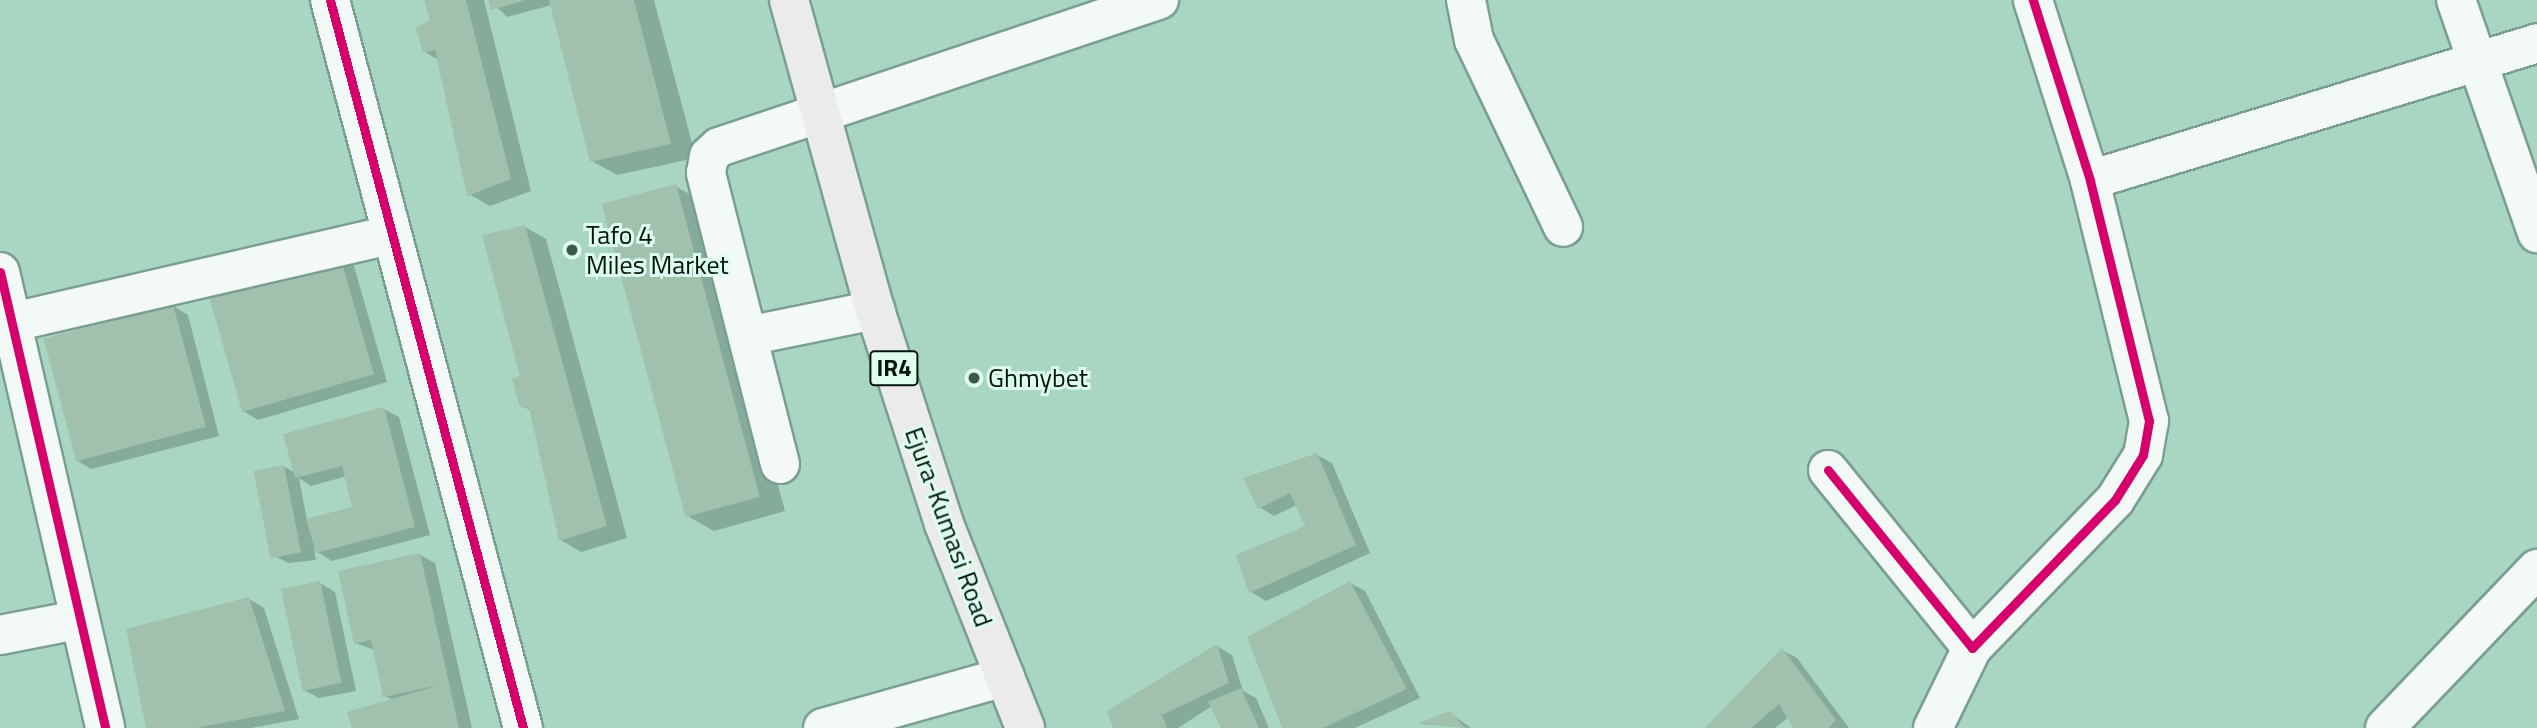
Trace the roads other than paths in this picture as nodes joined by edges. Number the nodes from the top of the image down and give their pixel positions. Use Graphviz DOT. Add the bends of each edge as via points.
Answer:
graph roads {
  1 [pos="330,0"];
  2 [pos="789,0"];
  3 [pos="1159,0"];
  4 [pos="1466,0"];
  5 [pos="2033,0"];
  6 [pos="2456,0"];
  7 [pos="2537,43"];
  8 [pos="2477,63"];
  9 [pos="820,117"];
  10 [pos="2090,180"];
  11 [pos="1563,227"];
  12 [pos="2537,233"];
  13 [pos="389,235"];
  14 [pos="0,272"];
  15 [pos="875,310"];
  16 [pos="7,323"];
  17 [pos="752,335"];
  18 [pos="780,464"];
  19 [pos="1828,470"];
  20 [pos="2537,569"];
  21 [pos="77,620"];
  22 [pos="0,635"];
  23 [pos="1972,649"];
  24 [pos="1004,677"];
  25 [pos="105,728"];
  26 [pos="523,728"];
  27 [pos="823,728"];
  28 [pos="1025,728"];
  29 [pos="1933,728"];
  30 [pos="2385,728"];
  1 -- 13 [label="street"];
  2 -- 9 [label="main road, Ejura-Kumasi Road / IR4"];
  3 -- 9 [label="street"];
  4 -- 11 [label="street" via="1474,40"];
  5 -- 10 [label="street"];
  6 -- 8 [label="street"];
  7 -- 8 [label="street"];
  8 -- 10 [label="street"];
  8 -- 12 [label="street"];
  9 -- 15 [label="main road, Ejura-Kumasi Road / IR4"];
  9 -- 17 [label="street" via="719,147 709,156 706,173"];
  10 -- 23 [label="street" via="2150,440 2115,500"];
  13 -- 16 [label="street"];
  13 -- 26 [label="street"];
  14 -- 16 [label="street"];
  15 -- 17 [label="street"];
  15 -- 24 [label="main road, Ejura-Kumasi Road / IR4" via="944,524"];
  16 -- 21 [label="street"];
  17 -- 18 [label="street"];
  19 -- 23 [label="street"];
  20 -- 30 [label="street"];
  21 -- 22 [label="street"];
  21 -- 25 [label="street"];
  23 -- 29 [label="street"];
  24 -- 27 [label="street"];
  24 -- 28 [label="main road, Ejura-Kumasi Road / IR4"];
}
